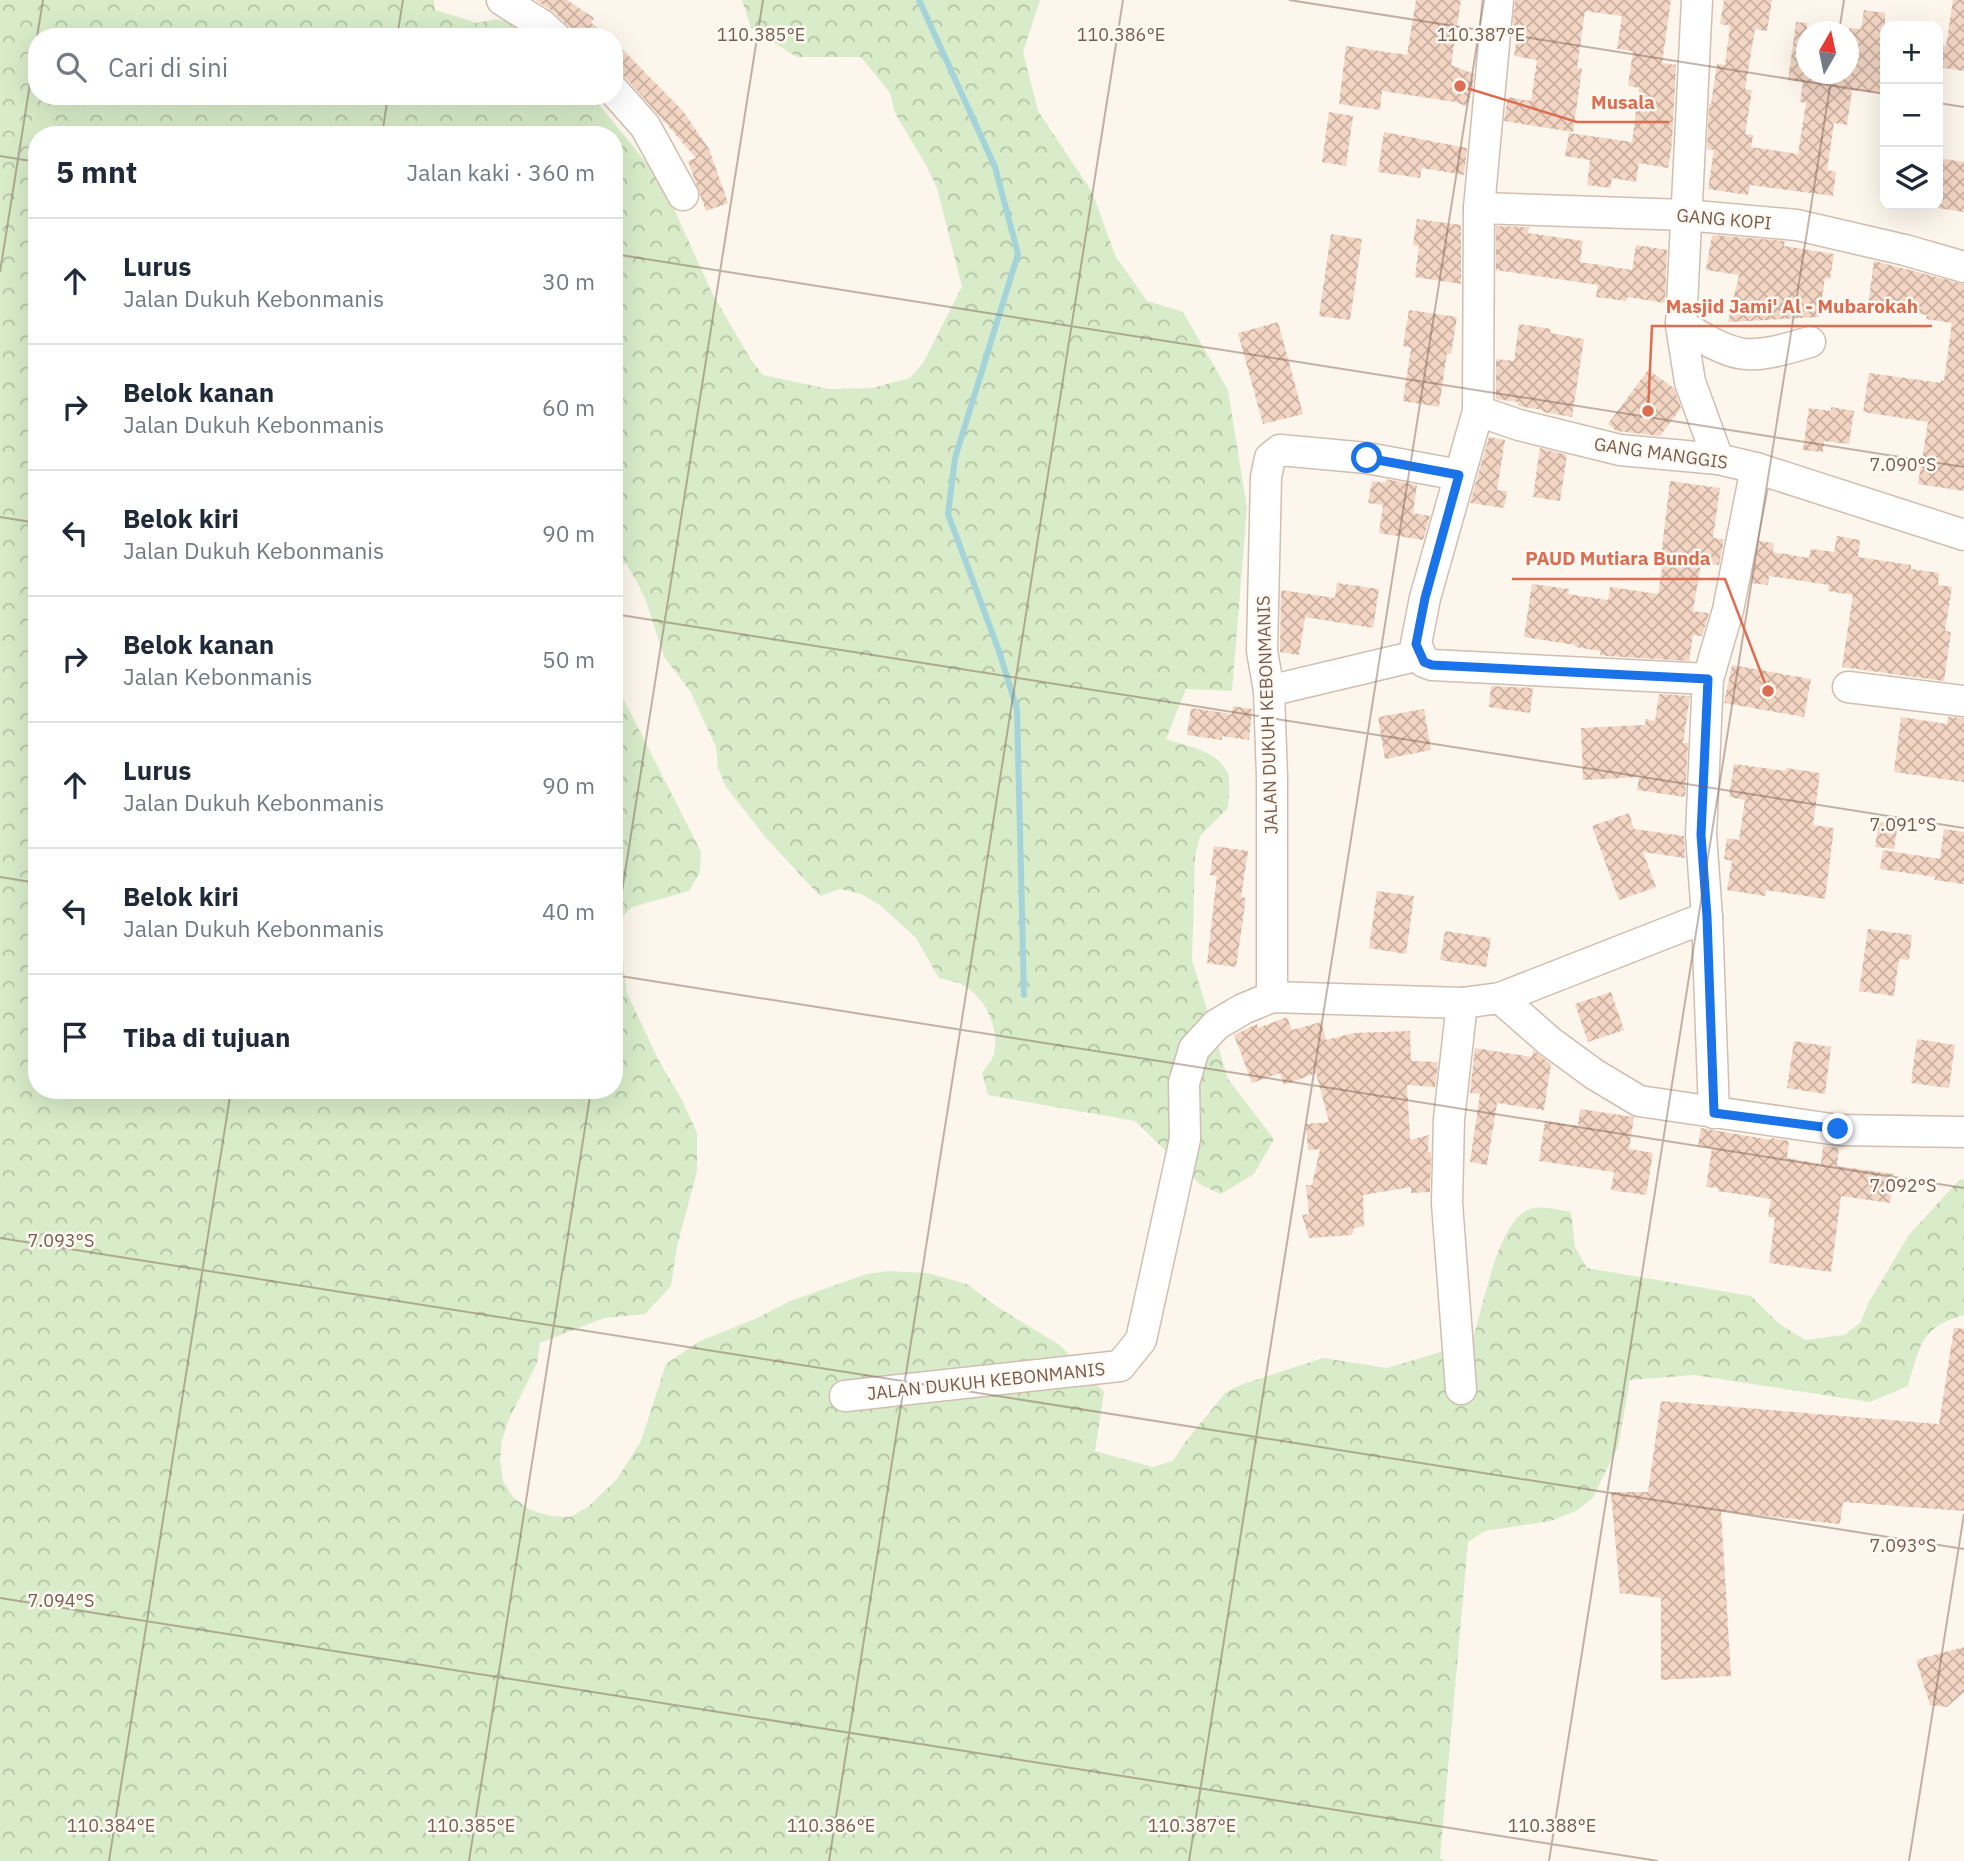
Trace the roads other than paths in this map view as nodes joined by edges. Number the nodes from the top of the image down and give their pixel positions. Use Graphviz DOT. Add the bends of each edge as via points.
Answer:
graph roads {
  1 [pos="502,0"];
  2 [pos="1498,0"];
  3 [pos="1697,0"];
  4 [pos="545,28"];
  5 [pos="623,101"];
  6 [pos="683,195"];
  7 [pos="1479,208"];
  8 [pos="1685,215"];
  9 [pos="1964,267"];
  10 [pos="1681,325"];
  11 [pos="1810,342"];
  12 [pos="1478,411"];
  13 [pos="1718,459"];
  14 [pos="1756,468"];
  15 [pos="1459,475"];
  16 [pos="1964,535"];
  17 [pos="1420,655"];
  18 [pos="1708,679"];
  19 [pos="1848,687"];
  20 [pos="1269,691"];
  21 [pos="1964,701"];
  22 [pos="1707,917"];
  23 [pos="1272,997"];
  24 [pos="1500,998"];
  25 [pos="1462,1003"];
  26 [pos="1714,1113"];
  27 [pos="1964,1132"];
  28 [pos="1461,1389"];
  29 [pos="845,1396"];
  1 -- 4 [label="street"];
  2 -- 7 [label="street"];
  3 -- 8 [label="street"];
  5 -- 6 [label="street" via="645,125"];
  7 -- 8 [label="street, GANG KOPI"];
  7 -- 12 [label="street"];
  8 -- 9 [label="street, GANG KOPI" via="1797,225"];
  8 -- 10 [label="street"];
  10 -- 11 [label="street" via="1739,355 1768,354"];
  10 -- 13 [label="street" via="1690,382"];
  12 -- 13 [label="street, GANG MANGGIS" via="1620,450"];
  12 -- 15 [label="street"];
  13 -- 14 [label="street, GANG MANGGIS"];
  14 -- 16 [label="street, GANG MANGGIS"];
  14 -- 18 [label="street" via="1728,610"];
  15 -- 17 [label="street" via="1425,598 1416,644"];
  15 -- 20 [label="street, JALAN DUKUH KEBONMANIS" via="1367,458 1280,450 1270,458 1262,651"];
  17 -- 18 [label="street" via="1432,665"];
  17 -- 20 [label="street"];
  18 -- 22 [label="street" via="1701,835"];
  19 -- 21 [label="street"];
  20 -- 23 [label="street, JALAN DUKUH KEBONMANIS"];
  22 -- 24 [label="street, JALAN DUKUH KEBONMANIS"];
  22 -- 26 [label="street"];
  23 -- 25 [label="street, JALAN DUKUH KEBONMANIS"];
  23 -- 29 [label="street, JALAN DUKUH KEBONMANIS" via="1216,1025 1194,1049 1184,1083 1185,1139 1141,1340 1119,1367"];
  24 -- 25 [label="street, JALAN DUKUH KEBONMANIS"];
  24 -- 26 [label="street" via="1549,1041 1639,1101"];
  25 -- 28 [label="street" via="1449,1119 1447,1203"];
  26 -- 27 [label="street" via="1838,1129"];
}
